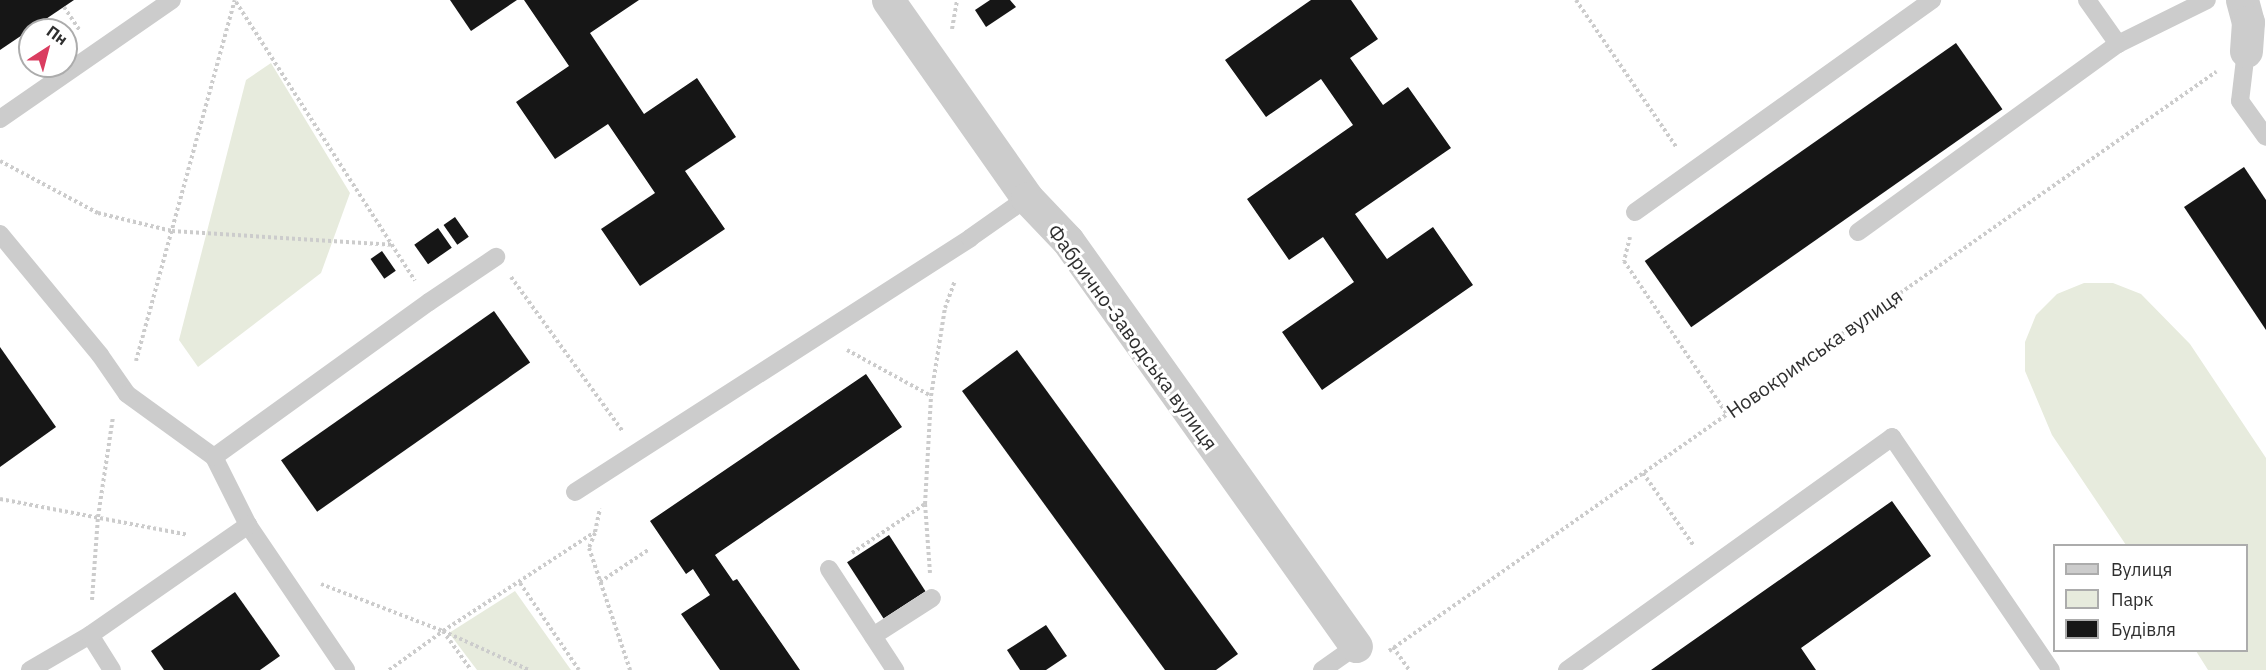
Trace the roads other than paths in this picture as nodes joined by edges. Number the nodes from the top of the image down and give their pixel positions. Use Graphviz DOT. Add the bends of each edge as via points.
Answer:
graph roads {
  1 [pos="172,0"];
  2 [pos="888,0"];
  3 [pos="1932,0"];
  4 [pos="2088,0"];
  5 [pos="2207,0"];
  6 [pos="2242,0"];
  7 [pos="2118,44"];
  8 [pos="2256,44"];
  9 [pos="0,119"];
  10 [pos="2266,137"];
  11 [pos="1027,198"];
  12 [pos="1635,212"];
  13 [pos="1858,232"];
  14 [pos="0,234"];
  15 [pos="496,257"];
  16 [pos="214,457"];
  17 [pos="575,492"];
  18 [pos="248,525"];
  19 [pos="829,569"];
  20 [pos="932,598"];
  21 [pos="90,635"];
  22 [pos="873,636"];
  23 [pos="1371,650"];
  24 [pos="30,670"];
  25 [pos="112,670"];
  26 [pos="346,670"];
  27 [pos="896,670"];
  28 [pos="1322,670"];
  29 [pos="1567,670"];
  30 [pos="2051,670"];
  1 -- 9 [label="lane"];
  2 -- 11 [label="street, Фабрично-Заводська вулиця"];
  3 -- 12 [label="lane"];
  4 -- 7 [label="lane"];
  5 -- 7 [label="lane"];
  6 -- 8 [label="street"];
  7 -- 13 [label="lane"];
  8 -- 10 [label="lane" via="2240,101"];
  11 -- 17 [label="lane"];
  11 -- 23 [label="street, Фабрично-Заводська вулиця" via="1068,241"];
  14 -- 16 [label="lane" via="100,355 127,394"];
  15 -- 16 [label="lane"];
  16 -- 18 [label="lane"];
  18 -- 21 [label="lane"];
  18 -- 26 [label="lane"];
  19 -- 22 [label="lane"];
  20 -- 22 [label="lane"];
  21 -- 24 [label="lane"];
  21 -- 25 [label="lane"];
  22 -- 27 [label="lane"];
  23 -- 28 [label="lane"];
  29 -- 30 [label="lane" via="1892,437"];
}
